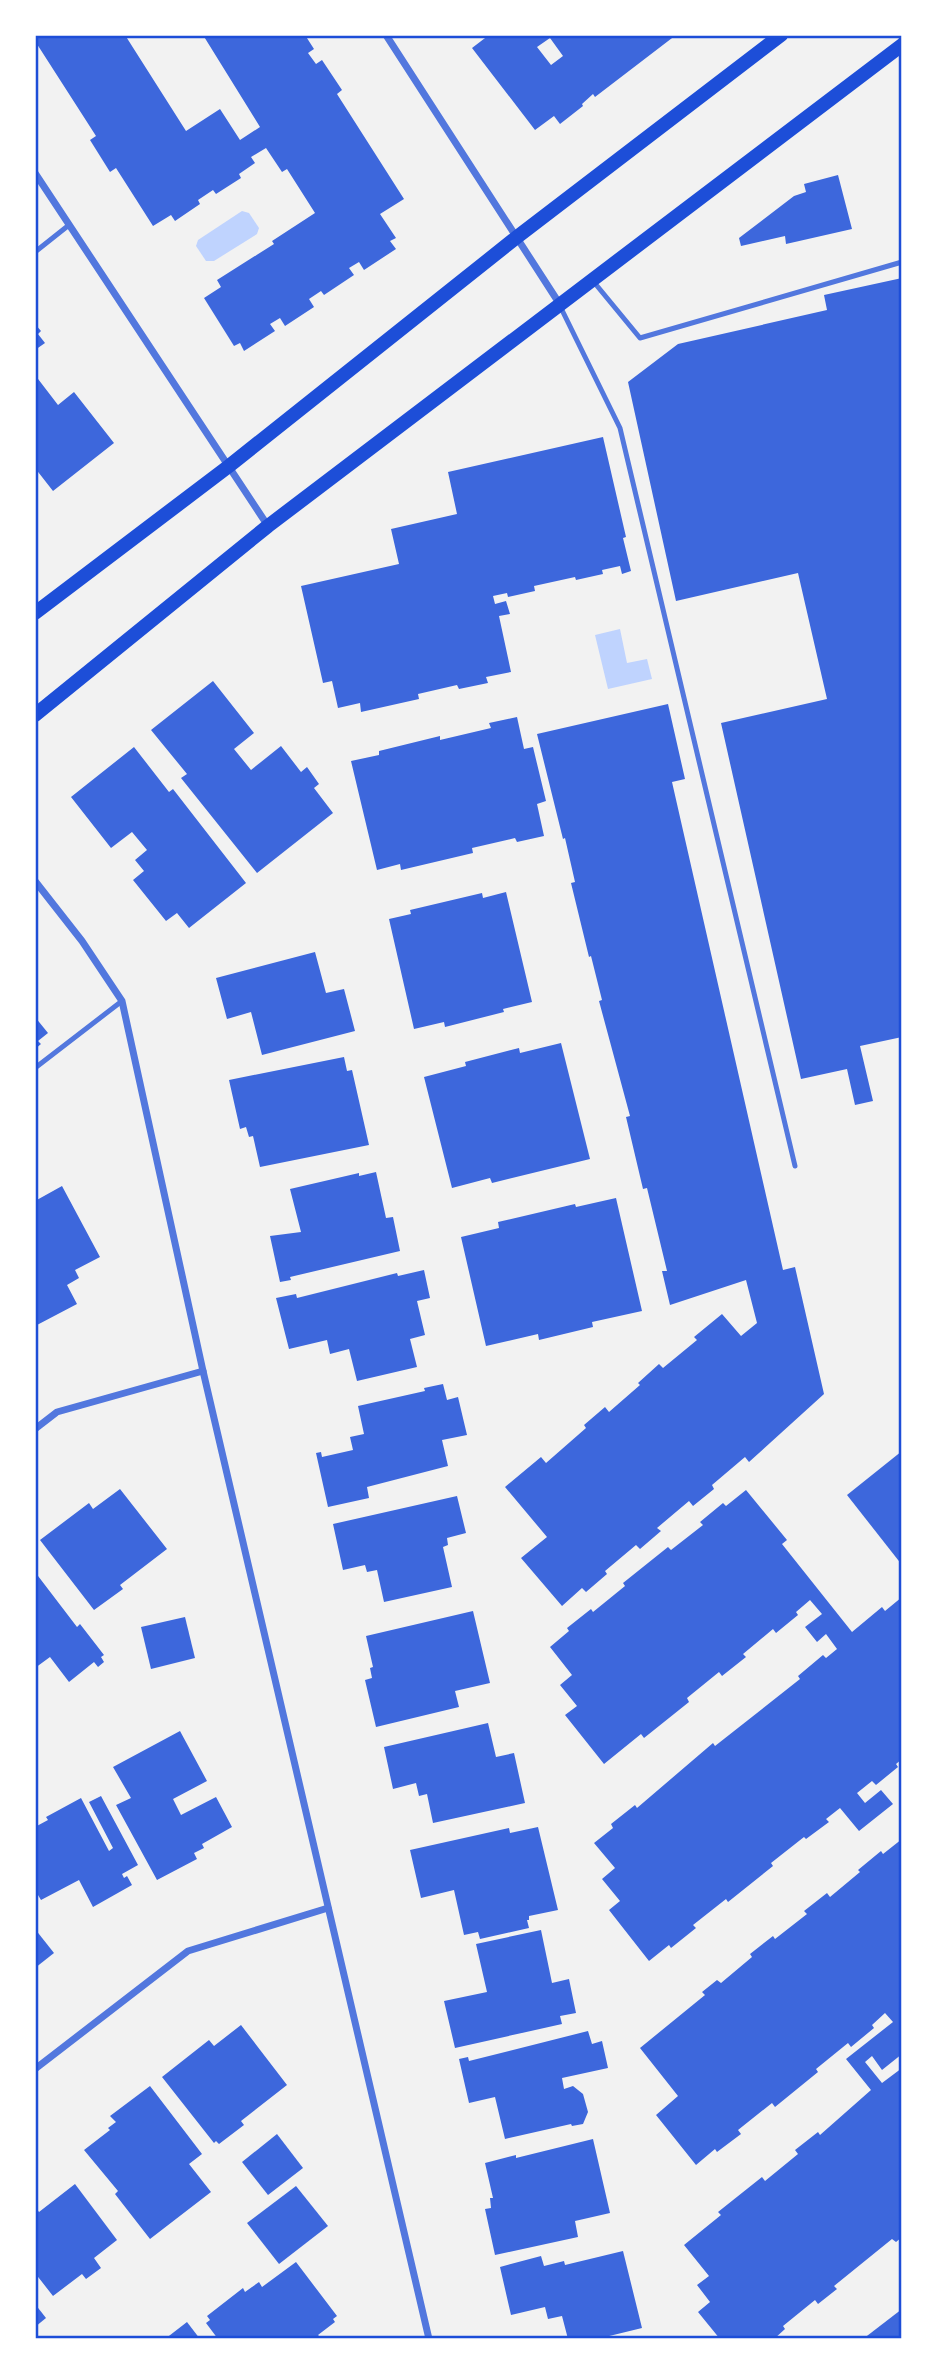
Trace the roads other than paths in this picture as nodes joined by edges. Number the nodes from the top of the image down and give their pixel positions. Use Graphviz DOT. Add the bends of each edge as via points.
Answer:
graph roads {
  1 [pos="386,35"];
  2 [pos="781,35"];
  3 [pos="902,45"];
  4 [pos="35,173"];
  5 [pos="69,225"];
  6 [pos="517,237"];
  7 [pos="35,252"];
  8 [pos="902,262"];
  9 [pos="591,279"];
  10 [pos="559,303"];
  11 [pos="229,466"];
  12 [pos="268,526"];
  13 [pos="35,613"];
  14 [pos="35,715"];
  15 [pos="35,881"];
  16 [pos="122,1001"];
  17 [pos="35,1068"];
  18 [pos="794,1166"];
  19 [pos="203,1371"];
  20 [pos="35,1429"];
  21 [pos="328,1908"];
  22 [pos="35,2069"];
  23 [pos="429,2339"];
  1 -- 6 [label="street"];
  2 -- 6 [label="main road"];
  3 -- 9 [label="main road"];
  4 -- 5 [label="street"];
  5 -- 7 [label="lane"];
  5 -- 11 [label="street"];
  6 -- 10 [label="street"];
  6 -- 11 [label="main road"];
  8 -- 9 [label="lane" via="640,338"];
  9 -- 10 [label="main road"];
  10 -- 12 [label="main road"];
  10 -- 18 [label="lane" via="620,428"];
  11 -- 12 [label="street"];
  11 -- 13 [label="main road"];
  12 -- 14 [label="main road"];
  15 -- 16 [label="street"];
  16 -- 17 [label="lane"];
  16 -- 19 [label="street"];
  19 -- 20 [label="street" via="57,1412"];
  19 -- 21 [label="street"];
  21 -- 22 [label="street" via="188,1951"];
  21 -- 23 [label="street"];
}
